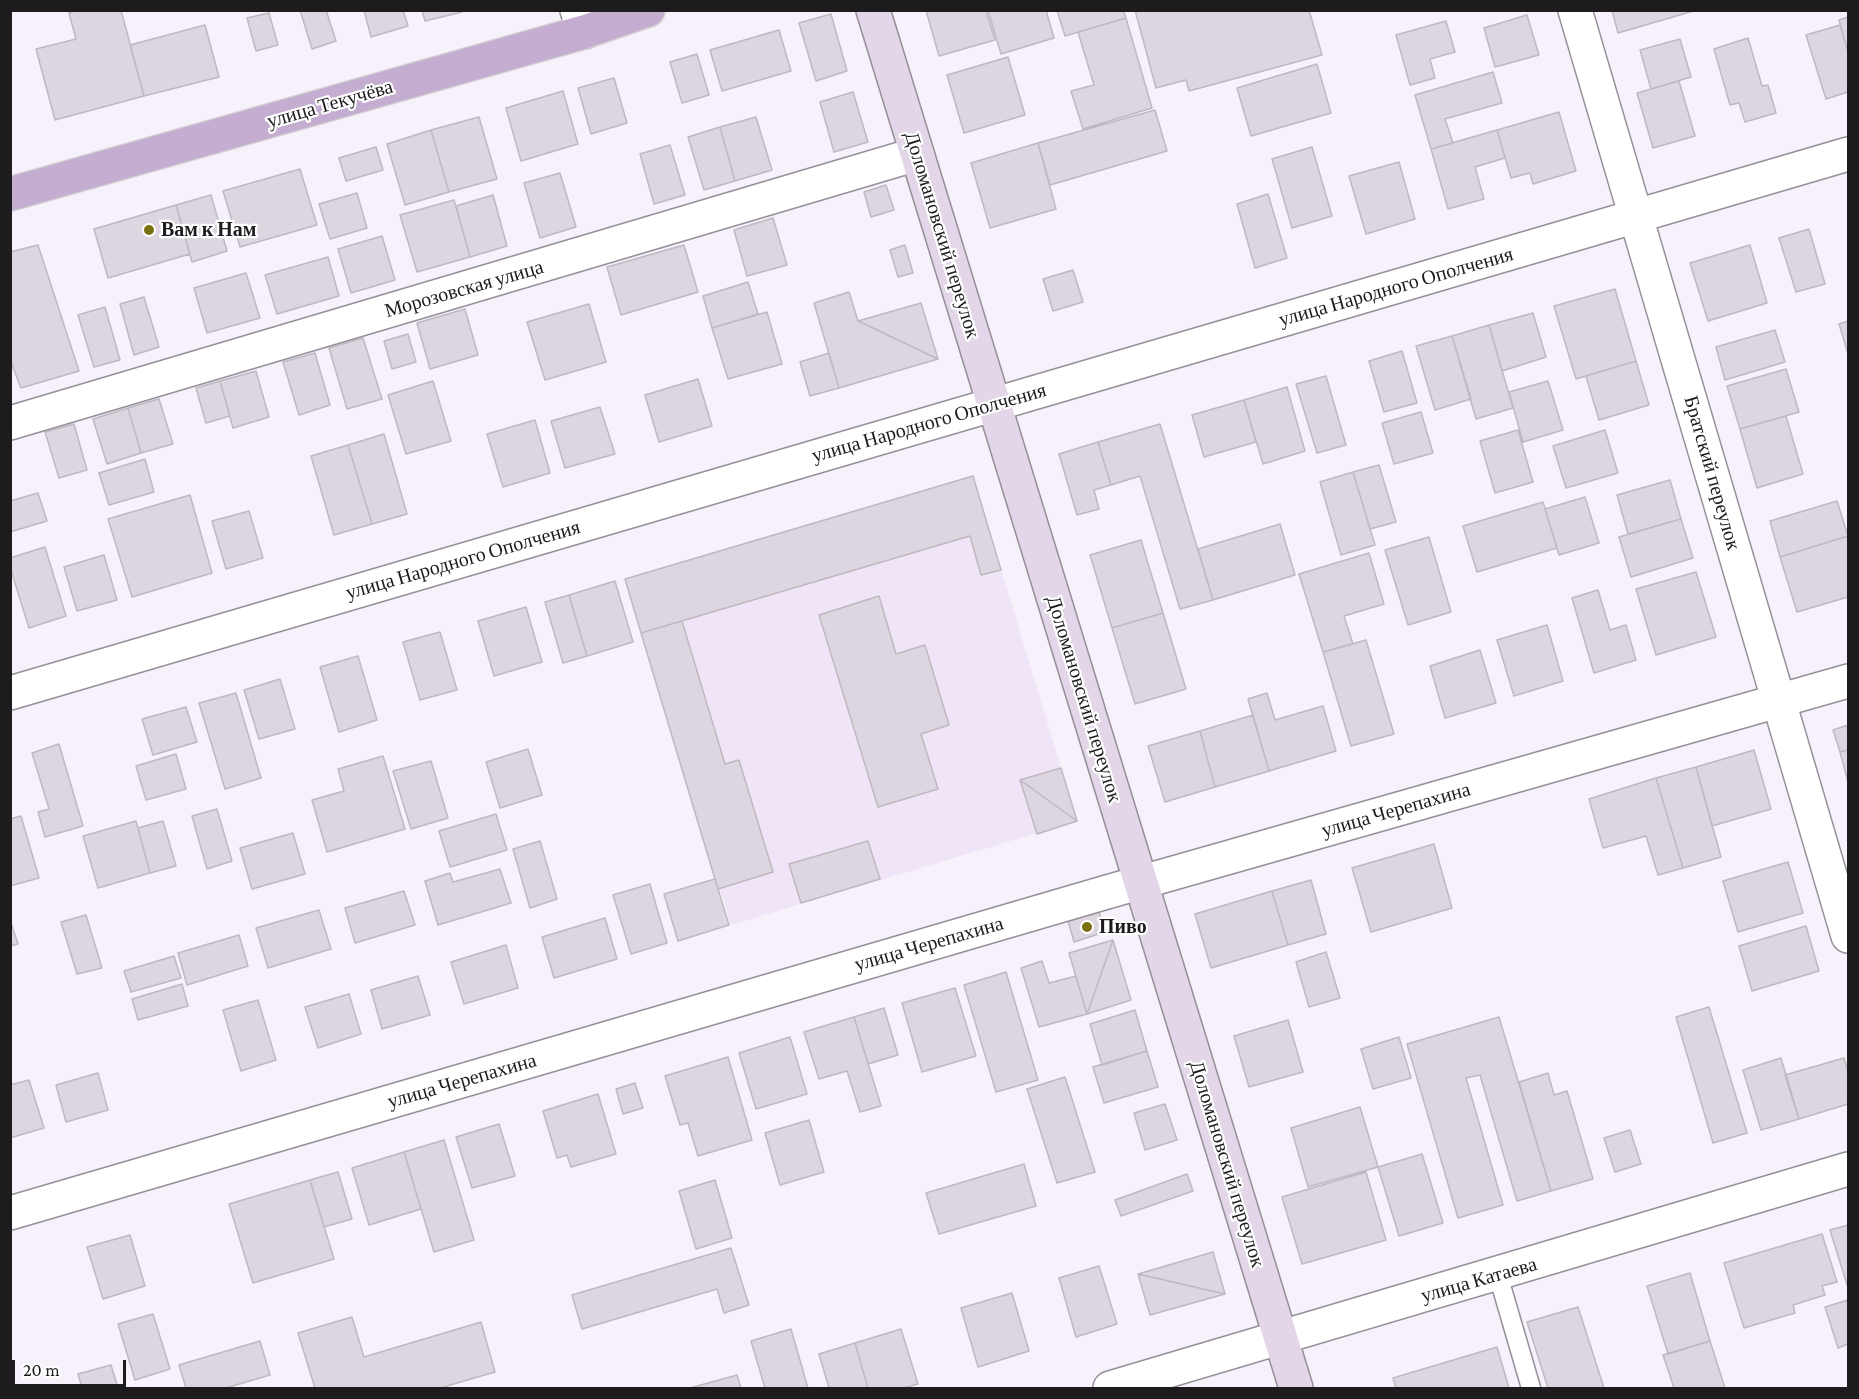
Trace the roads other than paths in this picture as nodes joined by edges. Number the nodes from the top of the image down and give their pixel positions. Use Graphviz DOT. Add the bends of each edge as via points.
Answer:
graph roads {
  1 [pos="648,10"];
  2 [pos="873,10"];
  3 [pos="1575,10"];
  4 [pos="580,21"];
  5 [pos="917,154"];
  6 [pos="1848,154"];
  7 [pos="10,194"];
  8 [pos="1636,216"];
  9 [pos="994,405"];
  10 [pos="10,423"];
  11 [pos="1848,681"];
  12 [pos="10,693"];
  13 [pos="1779,701"];
  14 [pos="1141,882"];
  15 [pos="1848,936"];
  16 [pos="1848,1169"];
  17 [pos="10,1213"];
  18 [pos="1498,1275"];
  19 [pos="1281,1339"];
  20 [pos="1110,1389"];
  21 [pos="1296,1389"];
  22 [pos="1531,1389"];
  1 -- 4 [label="main road, улица Текучёва"];
  2 -- 5 [label="main road, Доломановский переулок"];
  3 -- 8 [label="street, Братский переулок"];
  4 -- 7 [label="main road, улица Текучёва"];
  5 -- 9 [label="main road, Доломановский переулок"];
  5 -- 10 [label="street, Морозовская улица"];
  6 -- 8 [label="street, улица Народного Ополчения"];
  8 -- 9 [label="street, улица Народного Ополчения"];
  8 -- 13 [label="street, Братский переулок"];
  9 -- 12 [label="street, улица Народного Ополчения"];
  9 -- 14 [label="main road, Доломановский переулок"];
  11 -- 13 [label="street, улица Черепахина"];
  13 -- 14 [label="street, улица Черепахина"];
  13 -- 15 [label="street, Братский переулок"];
  14 -- 17 [label="street, улица Черепахина"];
  14 -- 19 [label="main road, Доломановский переулок"];
  16 -- 18 [label="street, улица Катаева"];
  18 -- 19 [label="street, улица Катаева"];
  18 -- 22 [label="lane"];
  19 -- 20 [label="street, улица Катаева"];
  19 -- 21 [label="main road, Доломановский переулок"];
}
